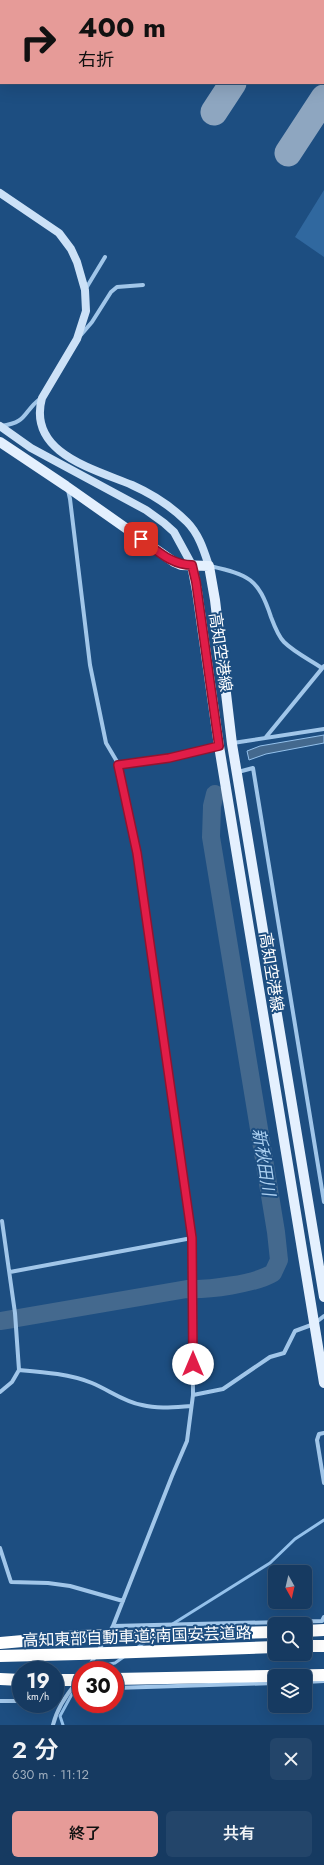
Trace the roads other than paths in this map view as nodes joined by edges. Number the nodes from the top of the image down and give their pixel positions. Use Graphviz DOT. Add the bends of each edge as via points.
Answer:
graph roads {
  1 [pos="0,193"];
  2 [pos="105,257"];
  3 [pos="143,285"];
  4 [pos="85,290"];
  5 [pos="77,339"];
  6 [pos="42,398"];
  7 [pos="0,426"];
  8 [pos="0,442"];
  9 [pos="66,486"];
  10 [pos="192,565"];
  11 [pos="209,566"];
  12 [pos="323,667"];
  13 [pos="324,729"];
  14 [pos="266,737"];
  15 [pos="232,744"];
  16 [pos="219,746"];
  17 [pos="118,765"];
  18 [pos="237,772"];
  19 [pos="324,1202"];
  20 [pos="2,1221"];
  21 [pos="192,1238"];
  22 [pos="10,1272"];
  23 [pos="324,1297"];
  24 [pos="324,1316"];
  25 [pos="314,1324"];
  26 [pos="19,1370"];
  27 [pos="324,1383"];
  28 [pos="0,1392"];
  29 [pos="193,1395"];
  30 [pos="191,1406"];
  31 [pos="324,1433"];
  32 [pos="324,1483"];
  33 [pos="0,1548"];
  34 [pos="123,1601"];
  35 [pos="324,1617"];
  36 [pos="113,1626"];
  37 [pos="324,1630"];
  38 [pos="312,1631"];
  39 [pos="268,1632"];
  40 [pos="0,1643"];
  41 [pos="312,1646"];
  42 [pos="324,1646"];
  43 [pos="268,1647"];
  44 [pos="0,1656"];
  45 [pos="92,1661"];
  46 [pos="324,1675"];
  47 [pos="0,1679"];
  48 [pos="124,1679"];
  49 [pos="12,1680"];
  50 [pos="324,1681"];
  51 [pos="312,1682"];
  52 [pos="268,1683"];
  53 [pos="124,1688"];
  54 [pos="70,1690"];
  55 [pos="64,1699"];
  56 [pos="0,1701"];
  57 [pos="12,1701"];
  58 [pos="57,1713"];
  59 [pos="53,1725"];
  1 -- 4 [label="street" via="60,233 77,262"];
  2 -- 4 [label="street"];
  3 -- 5 [label="street" via="117,287"];
  4 -- 5 [label="street" via="86,311"];
  5 -- 6 [label="street"];
  6 -- 7 [label="street" via="35,402 19,422"];
  6 -- 11 [label="street" via="39,406 42,429 53,446 85,466 155,497 177,513 196,535"];
  7 -- 10 [label="street" via="31,448 146,510 164,523 174,532"];
  8 -- 9 [label="main road"];
  9 -- 10 [label="main road" via="174,562"];
  9 -- 17 [label="street" via="70,498 90,665 106,743"];
  10 -- 11 [label="main road"];
  10 -- 16 [label="main road, 高知空港線"];
  11 -- 12 [label="street" via="237,573 254,582 265,600 283,642"];
  11 -- 15 [label="main road, 高知空港線"];
  12 -- 14 [label="street"];
  13 -- 14 [label="street"];
  14 -- 15 [label="street"];
  15 -- 18 [label="main road, 高知空港線"];
  16 -- 17 [label="street" via="169,758"];
  16 -- 25 [label="main road, 高知空港線"];
  17 -- 21 [label="street" via="137,853"];
  18 -- 19 [label="street" via="253,768"];
  18 -- 23 [label="main road, 高知空港線"];
  20 -- 22 [label="street"];
  21 -- 22 [label="street"];
  21 -- 29 [label="street"];
  22 -- 26 [label="street"];
  24 -- 25 [label="street"];
  25 -- 27 [label="main road, 高知空港線"];
  25 -- 29 [label="street" via="295,1331 284,1353 270,1357 223,1389"];
  26 -- 28 [label="street" via="12,1382"];
  26 -- 30 [label="street" via="89,1382 144,1406"];
  29 -- 30 [label="street"];
  30 -- 34 [label="street" via="187,1441"];
  31 -- 32 [label="street" via="319,1434 317,1440"];
  33 -- 34 [label="street" via="11,1582 70,1586"];
  34 -- 36 [label="street"];
  35 -- 36 [label="street" via="322,1621"];
  36 -- 45 [label="street"];
  37 -- 38 [label="highway"];
  39 -- 40 [label="highway, bridge" via="79,1636"];
  41 -- 42 [label="highway"];
  43 -- 44 [label="highway, 高知東部自動車道;南国安芸道路, bridge"];
  46 -- 48 [label="highway"];
  47 -- 49 [label="highway"];
  50 -- 51 [label="street"];
  52 -- 53 [label="street"];
  54 -- 55 [label="street"];
  56 -- 57 [label="street"];
  58 -- 59 [label="street"];
}
